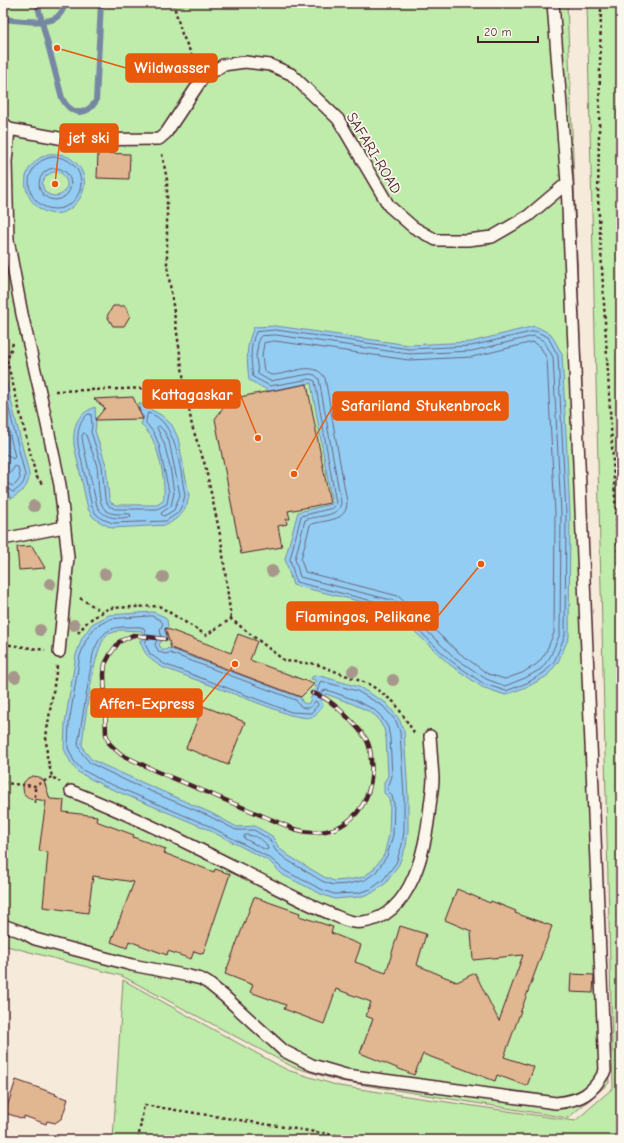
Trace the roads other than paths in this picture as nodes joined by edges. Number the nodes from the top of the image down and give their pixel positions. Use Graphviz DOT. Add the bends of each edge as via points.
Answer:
graph roads {
  1 [pos="553,3"];
  2 [pos="6,126"];
  3 [pos="567,183"];
  4 [pos="64,526"];
  5 [pos="3,539"];
  6 [pos="59,652"];
  7 [pos="430,736"];
  8 [pos="71,791"];
  9 [pos="3,925"];
  1 -- 3 [label="lane"];
  2 -- 3 [label="lane, SAFARI-ROAD" via="70,140 159,139 166,134 202,79 223,65 245,62 270,65 291,74 338,119 389,206 413,227 436,240 492,237 528,216"];
  2 -- 4 [label="lane" via="8,240 60,485"];
  3 -- 9 [label="lane" via="605,1071 597,1084 572,1102 556,1103 346,1075 312,1065 284,1051 208,983 35,939"];
  4 -- 5 [label="lane"];
  4 -- 6 [label="lane" via="68,557"];
  7 -- 8 [label="lane" via="432,779 428,826 419,865 398,903 373,921 361,923 350,922 312,906 179,840"];
}
